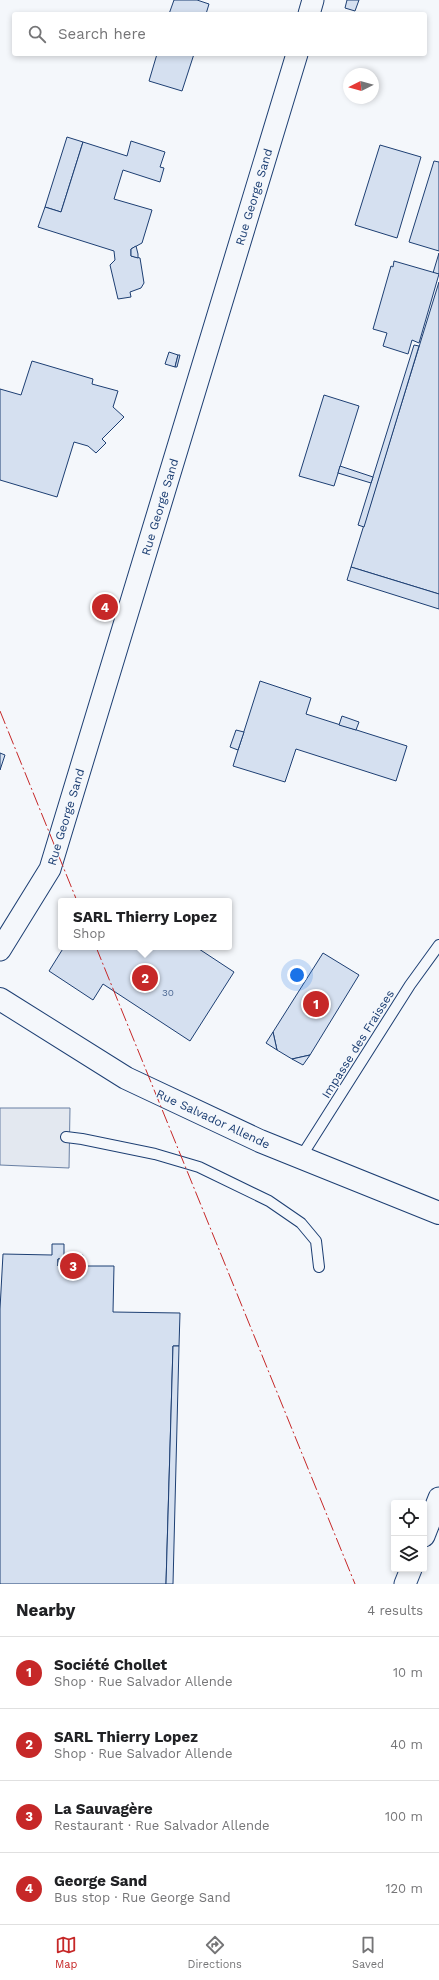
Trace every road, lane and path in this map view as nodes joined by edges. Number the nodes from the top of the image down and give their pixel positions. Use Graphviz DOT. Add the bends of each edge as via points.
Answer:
graph roads {
  1 [pos="313,0"];
  2 [pos="310,12"];
  3 [pos="296,56"];
  4 [pos="439,945"];
  5 [pos="0,950"];
  6 [pos="0,999"];
  7 [pos="66,1137"];
  8 [pos="301,1157"];
  9 [pos="439,1213"];
  10 [pos="319,1267"];
  11 [pos="439,1498"];
  12 [pos="427,1528"];
  13 [pos="410,1572"];
  14 [pos="405,1584"];
  1 -- 2 [label="street"];
  3 -- 5 [label="street, Rue George Sand" via="50,869"];
  4 -- 8 [label="lane, Impasse des Fraisses"];
  6 -- 8 [label="street, Rue Salvador Allende" via="126,1078 260,1141"];
  7 -- 10 [label="lane" via="155,1154 199,1167 269,1200 301,1223 316,1241"];
  8 -- 9 [label="street, Rue Salvador Allende"];
  11 -- 12 [label="street"];
  13 -- 14 [label="street"];
}
